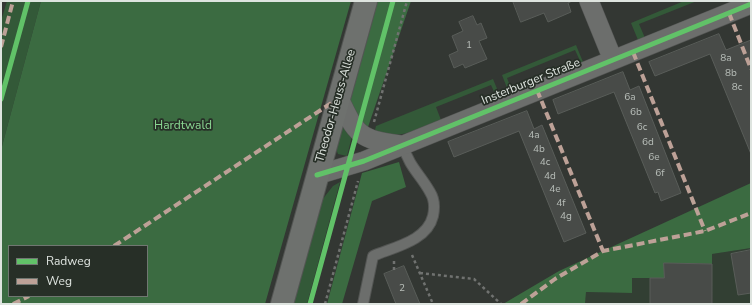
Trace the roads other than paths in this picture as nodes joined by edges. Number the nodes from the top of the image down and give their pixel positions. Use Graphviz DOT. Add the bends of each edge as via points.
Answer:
graph roads {
  1 [pos="366,1"];
  2 [pos="589,1"];
  3 [pos="751,4"];
  4 [pos="613,60"];
  5 [pos="339,98"];
  6 [pos="403,145"];
  7 [pos="317,175"];
  8 [pos="282,304"];
  9 [pos="363,304"];
  1 -- 5 [label="main road, Theodor-Heuss-Allee"];
  2 -- 4 [label="street"];
  3 -- 4 [label="street, Insterburger Straße"];
  4 -- 6 [label="street, Insterburger Straße"];
  5 -- 6 [label="street, Insterburger Straße" via="352,124 361,135 378,142"];
  5 -- 7 [label="main road, Theodor-Heuss-Allee"];
  6 -- 7 [label="street, Insterburger Straße" via="364,161"];
  6 -- 9 [label="lane" via="407,159 434,202 431,222 421,236 373,256"];
  7 -- 8 [label="main road, Theodor-Heuss-Allee"];
}
